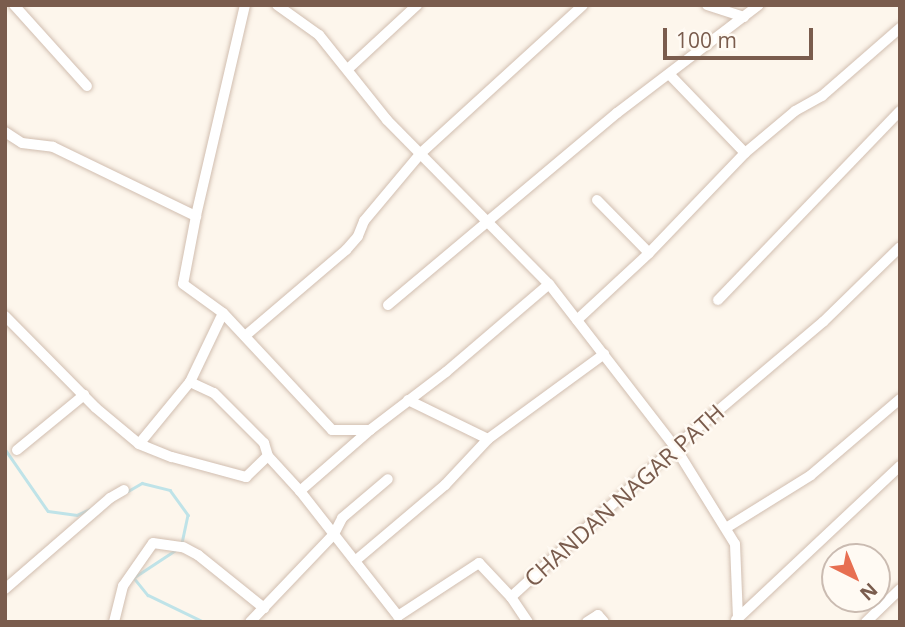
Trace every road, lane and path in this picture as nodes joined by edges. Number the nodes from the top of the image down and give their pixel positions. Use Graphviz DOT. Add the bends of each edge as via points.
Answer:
graph roads {
  1 [pos="14,5"];
  2 [pos="246,5"];
  3 [pos="277,5"];
  4 [pos="417,5"];
  5 [pos="583,5"];
  6 [pos="707,5"];
  7 [pos="759,5"];
  8 [pos="744,17"];
  9 [pos="900,28"];
  10 [pos="349,68"];
  11 [pos="670,75"];
  12 [pos="86,86"];
  13 [pos="900,111"];
  14 [pos="5,132"];
  15 [pos="421,153"];
  16 [pos="745,153"];
  17 [pos="597,200"];
  18 [pos="196,216"];
  19 [pos="487,220"];
  20 [pos="900,247"];
  21 [pos="649,253"];
  22 [pos="549,284"];
  23 [pos="718,300"];
  24 [pos="388,305"];
  25 [pos="223,313"];
  26 [pos="5,316"];
  27 [pos="577,320"];
  28 [pos="246,336"];
  29 [pos="604,354"];
  30 [pos="190,382"];
  31 [pos="84,395"];
  32 [pos="900,399"];
  33 [pos="408,400"];
  34 [pos="370,430"];
  35 [pos="488,439"];
  36 [pos="139,444"];
  37 [pos="676,447"];
  38 [pos="17,450"];
  39 [pos="268,456"];
  40 [pos="900,466"];
  41 [pos="388,479"];
  42 [pos="124,491"];
  43 [pos="300,491"];
  44 [pos="726,528"];
  45 [pos="334,534"];
  46 [pos="355,561"];
  47 [pos="5,589"];
  48 [pos="900,589"];
  49 [pos="511,597"];
  50 [pos="264,608"];
  51 [pos="400,619"];
  52 [pos="736,620"];
  53 [pos="114,622"];
  54 [pos="250,622"];
  55 [pos="528,622"];
  56 [pos="587,622"];
  57 [pos="604,622"];
  58 [pos="866,622"];
  1 -- 12 [label="street"];
  2 -- 18 [label="street"];
  3 -- 10 [label="street" via="319,35"];
  4 -- 10 [label="street"];
  5 -- 15 [label="street"];
  6 -- 8 [label="street"];
  7 -- 8 [label="street"];
  8 -- 11 [label="street"];
  9 -- 16 [label="street" via="822,96 795,111"];
  10 -- 15 [label="street" via="387,120"];
  11 -- 16 [label="street"];
  11 -- 19 [label="street"];
  13 -- 23 [label="street"];
  14 -- 18 [label="street" via="22,143 53,147"];
  15 -- 19 [label="street"];
  15 -- 28 [label="street" via="346,250"];
  16 -- 21 [label="street"];
  17 -- 21 [label="street"];
  18 -- 25 [label="street" via="183,284"];
  19 -- 22 [label="street"];
  19 -- 24 [label="street"];
  20 -- 37 [label="street, CHANDAN NAGAR PATH" via="822,322"];
  21 -- 27 [label="street"];
  22 -- 27 [label="street"];
  22 -- 33 [label="street"];
  25 -- 28 [label="street"];
  25 -- 30 [label="street"];
  26 -- 31 [label="street"];
  27 -- 29 [label="street"];
  28 -- 34 [label="street" via="332,430"];
  29 -- 35 [label="street"];
  29 -- 37 [label="street"];
  30 -- 36 [label="street"];
  30 -- 39 [label="street, CHANDAN NAGAR PATH" via="214,393 264,443"];
  31 -- 36 [label="street"];
  31 -- 38 [label="street"];
  32 -- 44 [label="street" via="811,475"];
  33 -- 34 [label="street"];
  33 -- 35 [label="street"];
  34 -- 43 [label="street"];
  35 -- 46 [label="street" via="445,485"];
  36 -- 39 [label="street" via="246,477"];
  37 -- 44 [label="street"];
  37 -- 49 [label="street, CHANDAN NAGAR PATH"];
  39 -- 43 [label="street, CHANDAN NAGAR PATH"];
  40 -- 52 [label="street"];
  41 -- 45 [label="street" via="342,519"];
  42 -- 47 [label="street"];
  43 -- 45 [label="street, CHANDAN NAGAR PATH"];
  44 -- 52 [label="street" via="735,544"];
  45 -- 46 [label="street, CHANDAN NAGAR PATH"];
  45 -- 50 [label="street"];
  46 -- 51 [label="street, CHANDAN NAGAR PATH"];
  48 -- 58 [label="street"];
  49 -- 51 [label="street, CHANDAN NAGAR PATH" via="479,563"];
  49 -- 55 [label="street"];
  50 -- 53 [label="street" via="198,555 153,543 123,586"];
  50 -- 54 [label="street"];
  56 -- 57 [label="street" via="598,615"];
}
